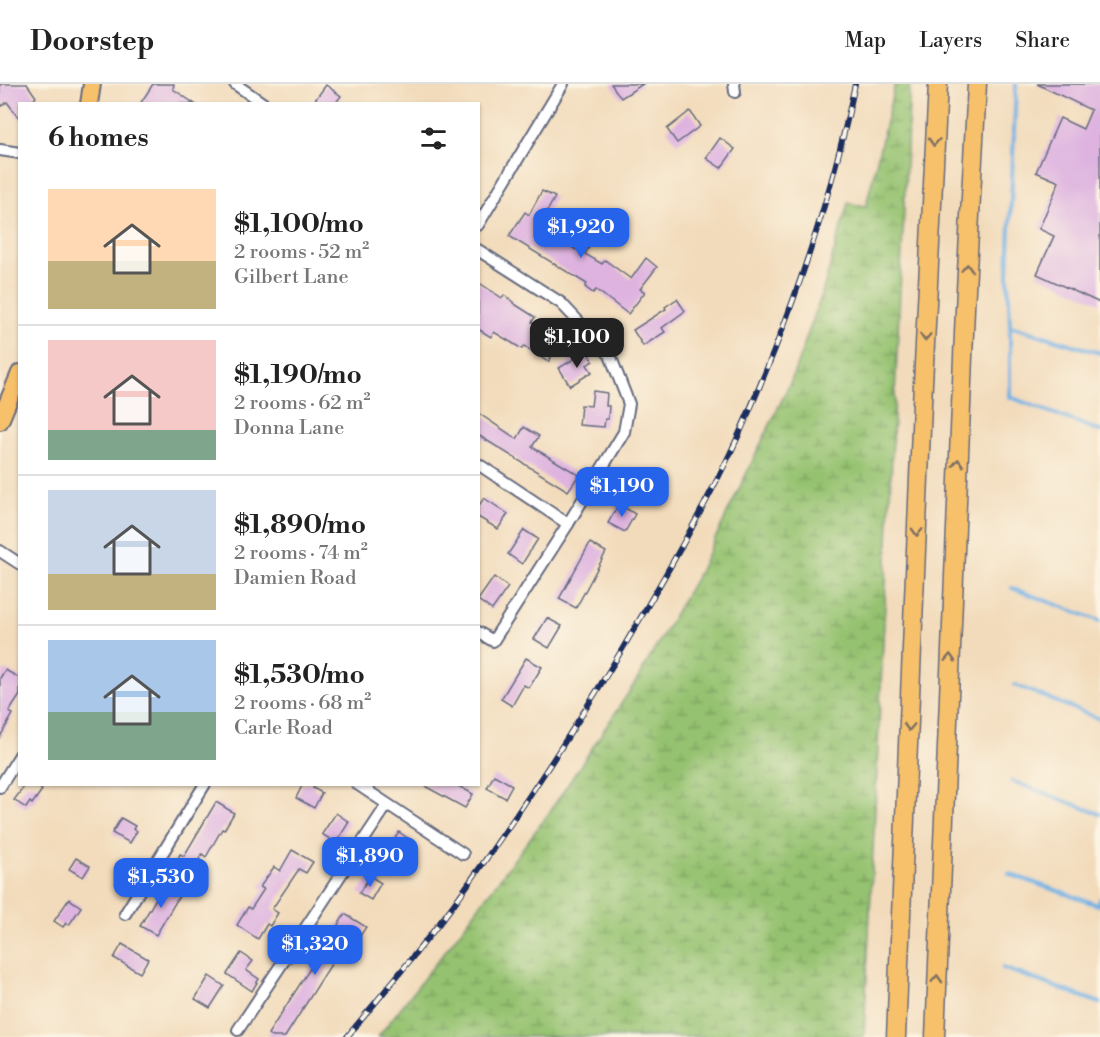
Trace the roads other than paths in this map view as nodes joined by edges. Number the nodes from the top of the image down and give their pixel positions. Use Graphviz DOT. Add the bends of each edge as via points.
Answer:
graph roads {
  1 [pos="93,84"];
  2 [pos="235,84"];
  3 [pos="563,84"];
  4 [pos="938,84"];
  5 [pos="977,84"];
  6 [pos="89,102"];
  7 [pos="261,102"];
  8 [pos="0,150"];
  9 [pos="18,153"];
  10 [pos="480,222"];
  11 [pos="480,251"];
  12 [pos="18,378"];
  13 [pos="0,421"];
  14 [pos="480,465"];
  15 [pos="568,524"];
  16 [pos="0,551"];
  17 [pos="18,563"];
  18 [pos="480,633"];
  19 [pos="18,758"];
  20 [pos="204,786"];
  21 [pos="360,786"];
  22 [pos="0,787"];
  23 [pos="387,805"];
  24 [pos="463,854"];
  25 [pos="124,914"];
  26 [pos="238,1030"];
  27 [pos="896,1037"];
  28 [pos="935,1037"];
  1 -- 6 [label="main road"];
  2 -- 7 [label="street"];
  3 -- 10 [label="street"];
  4 -- 27 [label="highway, one-way"];
  28 -- 5 [label="highway, one-way"];
  8 -- 9 [label="street"];
  11 -- 15 [label="street" via="561,303 610,355 629,404 624,432"];
  12 -- 13 [label="main road"];
  14 -- 15 [label="street"];
  15 -- 18 [label="street" via="493,641"];
  16 -- 17 [label="street"];
  19 -- 22 [label="street"];
  20 -- 25 [label="street"];
  21 -- 23 [label="street"];
  23 -- 24 [label="street"];
  23 -- 26 [label="street"];
}
